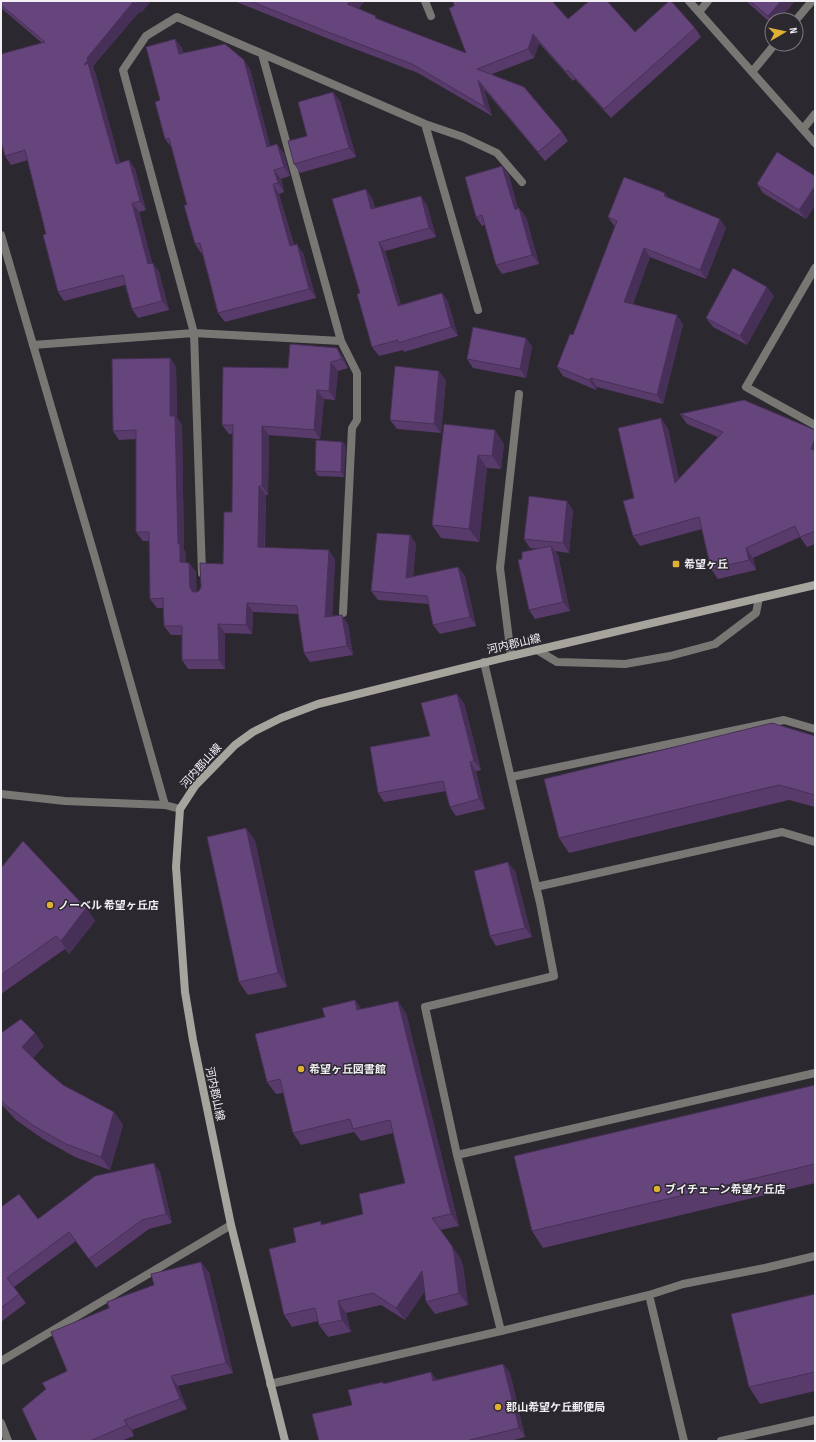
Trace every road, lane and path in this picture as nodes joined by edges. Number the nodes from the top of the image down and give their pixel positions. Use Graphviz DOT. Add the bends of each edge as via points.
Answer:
graph roads {
  1 [pos="424,1"];
  2 [pos="689,1"];
  3 [pos="708,1"];
  4 [pos="812,1"];
  5 [pos="699,12"];
  6 [pos="803,12"];
  7 [pos="431,16"];
  8 [pos="768,52"];
  9 [pos="262,54"];
  10 [pos="752,72"];
  11 [pos="815,114"];
  12 [pos="425,124"];
  13 [pos="803,129"];
  14 [pos="815,143"];
  15 [pos="522,182"];
  16 [pos="1,235"];
  17 [pos="815,268"];
  18 [pos="478,310"];
  19 [pos="194,333"];
  20 [pos="341,341"];
  21 [pos="33,345"];
  22 [pos="519,394"];
  23 [pos="815,425"];
  24 [pos="202,580"];
  25 [pos="815,584"];
  26 [pos="759,598"];
  27 [pos="343,613"];
  28 [pos="537,650"];
  29 [pos="511,656"];
  30 [pos="484,662"];
  31 [pos="815,729"];
  32 [pos="511,777"];
  33 [pos="1,794"];
  34 [pos="165,804"];
  35 [pos="180,809"];
  36 [pos="815,842"];
  37 [pos="536,887"];
  38 [pos="815,1073"];
  39 [pos="457,1155"];
  40 [pos="231,1225"];
  41 [pos="815,1256"];
  42 [pos="649,1295"];
  43 [pos="500,1331"];
  44 [pos="1,1361"];
  45 [pos="270,1384"];
  46 [pos="815,1420"];
  47 [pos="1,1423"];
  48 [pos="8,1441"];
  49 [pos="285,1441"];
  50 [pos="684,1441"];
  51 [pos="721,1441"];
  1 -- 7 [label="street"];
  2 -- 5 [label="street"];
  3 -- 5 [label="street"];
  4 -- 6 [label="street"];
  5 -- 10 [label="street"];
  8 -- 10 [label="street"];
  9 -- 12 [label="street"];
  9 -- 19 [label="street" via="177,17 146,36 123,70"];
  9 -- 20 [label="street"];
  10 -- 13 [label="street"];
  11 -- 13 [label="street"];
  12 -- 15 [label="street" via="463,137 497,153"];
  12 -- 18 [label="street"];
  13 -- 14 [label="street"];
  16 -- 21 [label="street"];
  17 -- 23 [label="street" via="746,387"];
  19 -- 20 [label="street"];
  19 -- 21 [label="street"];
  19 -- 24 [label="street"];
  20 -- 27 [label="street" via="357,373 357,420 352,428"];
  21 -- 34 [label="street"];
  22 -- 29 [label="street" via="500,568"];
  25 -- 26 [label="main road, 河内郡山線"];
  26 -- 28 [label="main road, 河内郡山線"];
  26 -- 28 [label="street" via="756,613 715,644 670,656 625,664 557,662"];
  28 -- 29 [label="main road, 河内郡山線"];
  29 -- 30 [label="main road, 河内郡山線"];
  30 -- 32 [label="street"];
  30 -- 35 [label="main road, 河内郡山線" via="318,704 281,718 253,732 235,745 195,786"];
  31 -- 32 [label="street" via="784,720"];
  32 -- 37 [label="street"];
  33 -- 34 [label="street" via="64,801"];
  34 -- 35 [label="street"];
  35 -- 40 [label="main road, 河内郡山線" via="176,867 185,992"];
  36 -- 37 [label="street" via="782,832"];
  37 -- 39 [label="street" via="554,976 425,1008"];
  38 -- 39 [label="street"];
  39 -- 43 [label="street"];
  40 -- 44 [label="street"];
  40 -- 45 [label="main road, 河内郡山線"];
  41 -- 42 [label="street" via="683,1284"];
  42 -- 43 [label="street"];
  42 -- 50 [label="street"];
  43 -- 45 [label="street"];
  45 -- 49 [label="main road, 河内郡山線"];
  46 -- 51 [label="street"];
  47 -- 48 [label="street"];
}
